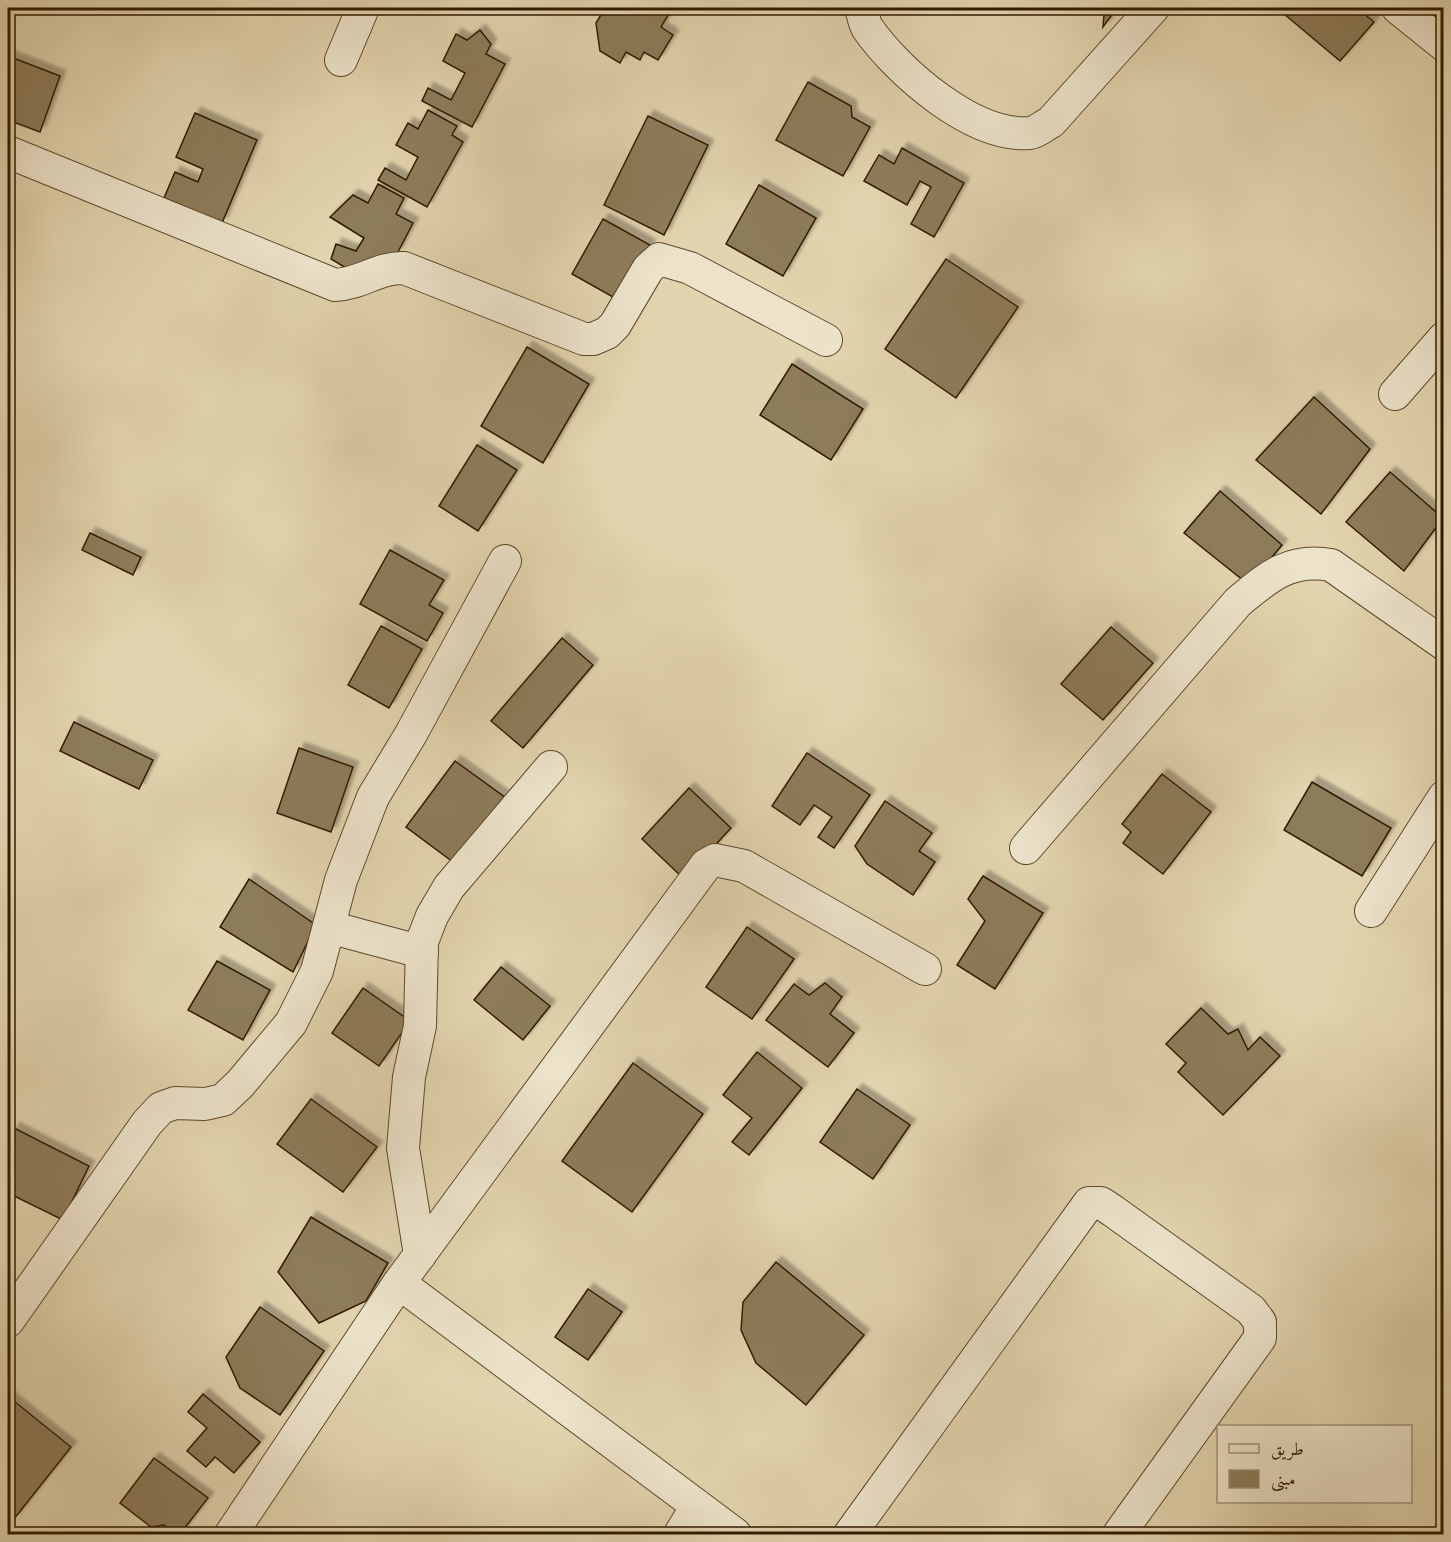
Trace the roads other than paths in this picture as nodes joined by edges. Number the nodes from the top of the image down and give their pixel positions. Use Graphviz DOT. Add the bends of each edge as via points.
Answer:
graph roads {
  1 [pos="363,8"];
  2 [pos="861,8"];
  3 [pos="1153,8"];
  4 [pos="1398,8"];
  5 [pos="1443,45"];
  6 [pos="341,60"];
  7 [pos="8,152"];
  8 [pos="1443,338"];
  9 [pos="826,340"];
  10 [pos="1395,394"];
  11 [pos="505,561"];
  12 [pos="1443,644"];
  13 [pos="551,767"];
  14 [pos="1443,797"];
  15 [pos="1026,848"];
  16 [pos="1371,911"];
  17 [pos="329,927"];
  18 [pos="422,952"];
  19 [pos="925,969"];
  20 [pos="420,1255"];
  21 [pos="399,1283"];
  22 [pos="8,1321"];
  23 [pos="697,1506"];
  24 [pos="231,1534"];
  25 [pos="680,1534"];
  26 [pos="735,1534"];
  27 [pos="850,1534"];
  28 [pos="1119,1534"];
  1 -- 6 [label="street"];
  2 -- 3 [label="street" via="867,27 935,98 992,129 1032,133 1051,122"];
  4 -- 5 [label="street"];
  7 -- 9 [label="street" via="335,285 356,282 390,268 404,268 584,339 593,339 615,325 648,269 659,259 690,268"];
  8 -- 10 [label="street"];
  11 -- 17 [label="street" via="373,797 341,880"];
  12 -- 15 [label="street" via="1331,565 1315,562 1270,575 1238,602"];
  13 -- 18 [label="street" via="448,887 432,916"];
  14 -- 16 [label="street"];
  17 -- 18 [label="street"];
  17 -- 22 [label="street" via="317,971 291,1023 223,1100 176,1103 161,1108"];
  18 -- 20 [label="street" via="420,1026 409,1077 403,1148"];
  19 -- 20 [label="street" via="744,866 715,860 706,865"];
  20 -- 21 [label="street"];
  21 -- 23 [label="street"];
  21 -- 24 [label="street"];
  23 -- 25 [label="street"];
  23 -- 26 [label="street"];
  27 -- 28 [label="street" via="1089,1203 1101,1203 1113,1211 1251,1310 1260,1322 1260,1338"];
}
